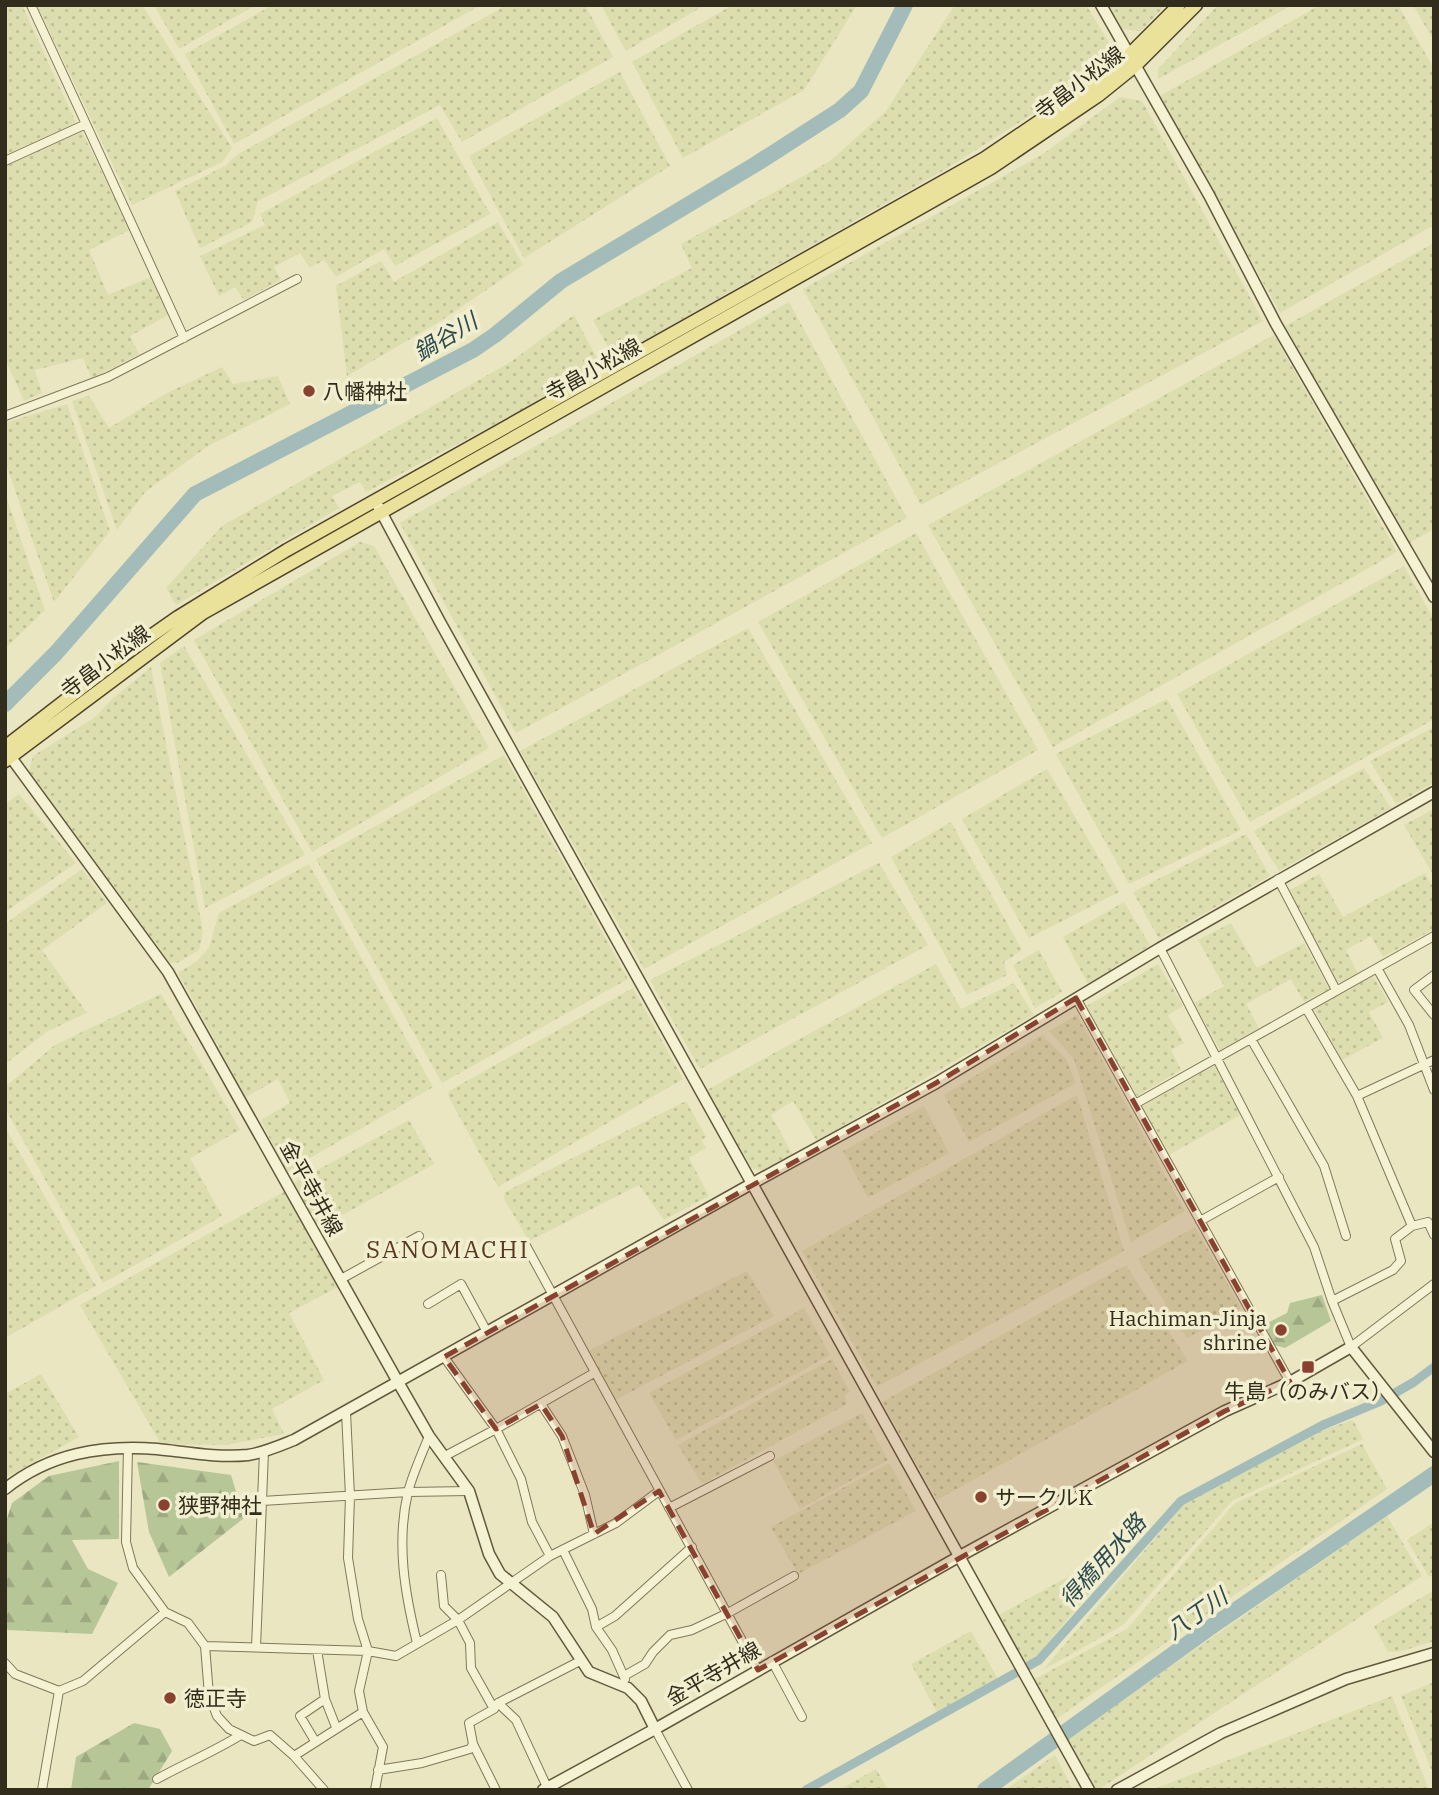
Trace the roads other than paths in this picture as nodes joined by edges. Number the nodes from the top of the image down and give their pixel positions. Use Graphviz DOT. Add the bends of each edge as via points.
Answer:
graph roads {
  1 [pos="31,5"];
  2 [pos="1101,5"];
  3 [pos="1179,5"];
  4 [pos="1196,5"];
  5 [pos="1131,61"];
  6 [pos="86,124"];
  7 [pos="5,161"];
  8 [pos="297,279"];
  9 [pos="184,338"];
  10 [pos="5,416"];
  11 [pos="378,506"];
  12 [pos="1434,597"];
  13 [pos="7,754"];
  14 [pos="1434,792"];
  15 [pos="1278,879"];
  16 [pos="1434,936"];
  17 [pos="1160,947"];
  18 [pos="1377,968"];
  19 [pos="1434,975"];
  20 [pos="1336,990"];
  21 [pos="1076,998"];
  22 [pos="1306,1008"];
  23 [pos="1434,1016"];
  24 [pos="1251,1039"];
  25 [pos="1218,1058"];
  26 [pos="1434,1060"];
  27 [pos="1424,1065"];
  28 [pos="1434,1090"];
  29 [pos="1357,1096"];
  30 [pos="1135,1104"];
  31 [pos="1279,1177"];
  32 [pos="753,1182"];
  33 [pos="1200,1221"];
  34 [pos="1412,1226"];
  35 [pos="1434,1235"];
  36 [pos="419,1236"];
  37 [pos="1346,1236"];
  38 [pos="525,1244"];
  39 [pos="341,1279"];
  40 [pos="1434,1284"];
  41 [pos="552,1295"];
  42 [pos="1332,1301"];
  43 [pos="428,1304"];
  44 [pos="487,1332"];
  45 [pos="1351,1347"];
  46 [pos="444,1357"];
  47 [pos="594,1373"];
  48 [pos="398,1382"];
  49 [pos="1290,1382"];
  50 [pos="541,1404"];
  51 [pos="346,1412"];
  52 [pos="496,1429"];
  53 [pos="429,1436"];
  54 [pos="128,1448"];
  55 [pos="264,1451"];
  56 [pos="1434,1452"];
  57 [pos="445,1456"];
  58 [pos="769,1456"];
  59 [pos="5,1489"];
  60 [pos="469,1491"];
  61 [pos="659,1491"];
  62 [pos="408,1492"];
  63 [pos="350,1496"];
  64 [pos="262,1501"];
  65 [pos="669,1508"];
  66 [pos="594,1534"];
  67 [pos="692,1548"];
  68 [pos="563,1549"];
  69 [pos="550,1556"];
  70 [pos="960,1556"];
  71 [pos="441,1575"];
  72 [pos="794,1576"];
  73 [pos="512,1583"];
  74 [pos="165,1612"];
  75 [pos="728,1613"];
  76 [pos="458,1620"];
  77 [pos="596,1627"];
  78 [pos="417,1643"];
  79 [pos="205,1646"];
  80 [pos="257,1647"];
  81 [pos="317,1650"];
  82 [pos="368,1651"];
  83 [pos="1434,1653"];
  84 [pos="580,1661"];
  85 [pos="772,1661"];
  86 [pos="5,1663"];
  87 [pos="758,1670"];
  88 [pos="624,1676"];
  89 [pos="628,1688"];
  90 [pos="59,1691"];
  91 [pos="325,1699"];
  92 [pos="496,1706"];
  93 [pos="363,1712"];
  94 [pos="802,1717"];
  95 [pos="337,1727"];
  96 [pos="655,1729"];
  97 [pos="239,1736"];
  98 [pos="315,1741"];
  99 [pos="473,1744"];
  100 [pos="294,1756"];
  101 [pos="378,1770"];
  102 [pos="158,1779"];
  103 [pos="685,1788"];
  104 [pos="545,1789"];
  105 [pos="42,1790"];
  106 [pos="324,1790"];
  107 [pos="374,1790"];
  108 [pos="496,1790"];
  109 [pos="1088,1790"];
  110 [pos="1117,1790"];
  1 -- 6 [label="street"];
  2 -- 5 [label="street"];
  3 -- 5 [label="main road, 寺畠小松線"];
  4 -- 5 [label="main road, 寺畠小松線"];
  5 -- 11 [label="main road, 寺畠小松線" via="1098,95 991,167"];
  5 -- 12 [label="street"];
  6 -- 7 [label="street"];
  6 -- 9 [label="street"];
  8 -- 9 [label="street"];
  9 -- 10 [label="street" via="108,377"];
  11 -- 13 [label="main road, 寺畠小松線" via="203,612"];
  11 -- 32 [label="street"];
  13 -- 39 [label="street, 金平寺井線" via="168,972"];
  14 -- 15 [label="street"];
  15 -- 17 [label="street"];
  15 -- 20 [label="street"];
  16 -- 18 [label="street"];
  17 -- 21 [label="street"];
  17 -- 25 [label="street"];
  18 -- 20 [label="street"];
  18 -- 27 [label="street" via="1409,1026"];
  19 -- 23 [label="street" via="1414,990"];
  20 -- 22 [label="street"];
  21 -- 30 [label="street"];
  21 -- 32 [label="street" via="936,1083"];
  22 -- 24 [label="street"];
  22 -- 29 [label="street"];
  24 -- 25 [label="street"];
  24 -- 37 [label="street" via="1324,1166"];
  25 -- 30 [label="street"];
  25 -- 31 [label="street"];
  26 -- 27 [label="street"];
  27 -- 28 [label="street"];
  27 -- 29 [label="street"];
  29 -- 34 [label="street"];
  30 -- 33 [label="street"];
  31 -- 33 [label="street"];
  31 -- 42 [label="street" via="1314,1247"];
  32 -- 41 [label="street"];
  32 -- 70 [label="street"];
  33 -- 49 [label="street"];
  34 -- 35 [label="street" via="1428,1222"];
  34 -- 42 [label="street" via="1395,1239 1401,1261 1393,1270"];
  36 -- 39 [label="street"];
  38 -- 41 [label="street"];
  39 -- 48 [label="street, 金平寺井線"];
  40 -- 45 [label="street"];
  41 -- 44 [label="street"];
  41 -- 47 [label="street"];
  42 -- 45 [label="street"];
  43 -- 44 [label="street" via="461,1284"];
  44 -- 46 [label="street"];
  45 -- 49 [label="street, 金平寺井線"];
  45 -- 56 [label="street"];
  46 -- 48 [label="street"];
  46 -- 52 [label="street"];
  47 -- 50 [label="street"];
  47 -- 61 [label="street"];
  48 -- 51 [label="street"];
  48 -- 53 [label="street, 金平寺井線"];
  49 -- 70 [label="street, 金平寺井線" via="1225,1411"];
  50 -- 52 [label="street"];
  50 -- 66 [label="street" via="562,1436 585,1495"];
  51 -- 55 [label="street"];
  51 -- 63 [label="street"];
  52 -- 57 [label="street"];
  52 -- 69 [label="street"];
  53 -- 57 [label="street, 金平寺井線"];
  53 -- 62 [label="street"];
  54 -- 55 [label="street" via="234,1455"];
  54 -- 59 [label="street" via="92,1450 52,1460"];
  54 -- 74 [label="street" via="126,1542 133,1568"];
  55 -- 64 [label="street"];
  57 -- 60 [label="street, 金平寺井線"];
  58 -- 65 [label="street"];
  60 -- 62 [label="street"];
  60 -- 73 [label="street, 金平寺井線" via="489,1554 500,1574"];
  61 -- 65 [label="street"];
  61 -- 66 [label="street"];
  62 -- 63 [label="street"];
  62 -- 78 [label="street" via="401,1552"];
  63 -- 64 [label="street"];
  63 -- 82 [label="street" via="348,1558"];
  64 -- 80 [label="street"];
  65 -- 67 [label="street"];
  66 -- 68 [label="street"];
  67 -- 75 [label="street"];
  67 -- 77 [label="street" via="615,1616"];
  68 -- 69 [label="street"];
  68 -- 77 [label="street"];
  69 -- 73 [label="street"];
  70 -- 85 [label="street, 金平寺井線"];
  70 -- 109 [label="street"];
  71 -- 76 [label="street" via="444,1606"];
  72 -- 75 [label="street"];
  73 -- 76 [label="street"];
  73 -- 84 [label="street, 金平寺井線" via="553,1617"];
  74 -- 79 [label="street" via="188,1623"];
  74 -- 90 [label="street" via="83,1681"];
  75 -- 87 [label="street"];
  75 -- 88 [label="street" via="670,1636 645,1664"];
  76 -- 78 [label="street"];
  76 -- 92 [label="street" via="470,1643 471,1668"];
  77 -- 88 [label="street"];
  78 -- 82 [label="street" via="396,1656"];
  79 -- 80 [label="street"];
  79 -- 97 [label="street" via="209,1695 217,1716"];
  80 -- 81 [label="street"];
  81 -- 82 [label="street"];
  81 -- 91 [label="street"];
  82 -- 93 [label="street" via="359,1691"];
  83 -- 110 [label="street" via="1346,1679 1221,1733"];
  84 -- 89 [label="street, 金平寺井線" via="589,1672"];
  84 -- 92 [label="street"];
  85 -- 87 [label="street, 金平寺井線"];
  85 -- 94 [label="street"];
  86 -- 90 [label="street" via="15,1674"];
  87 -- 96 [label="street, 金平寺井線"];
  88 -- 89 [label="street"];
  89 -- 96 [label="street, 金平寺井線" via="641,1701"];
  90 -- 105 [label="street"];
  91 -- 95 [label="street"];
  91 -- 98 [label="street" via="300,1716"];
  92 -- 99 [label="street" via="469,1723"];
  92 -- 104 [label="street" via="516,1720"];
  93 -- 95 [label="street"];
  93 -- 101 [label="street" via="383,1747"];
  95 -- 98 [label="street"];
  96 -- 103 [label="street"];
  96 -- 104 [label="street"];
  97 -- 100 [label="street" via="254,1741 270,1735"];
  97 -- 102 [label="street"];
  98 -- 100 [label="street"];
  99 -- 101 [label="street" via="470,1749 422,1763"];
  99 -- 108 [label="street"];
  100 -- 106 [label="street"];
  101 -- 107 [label="street"];
}
